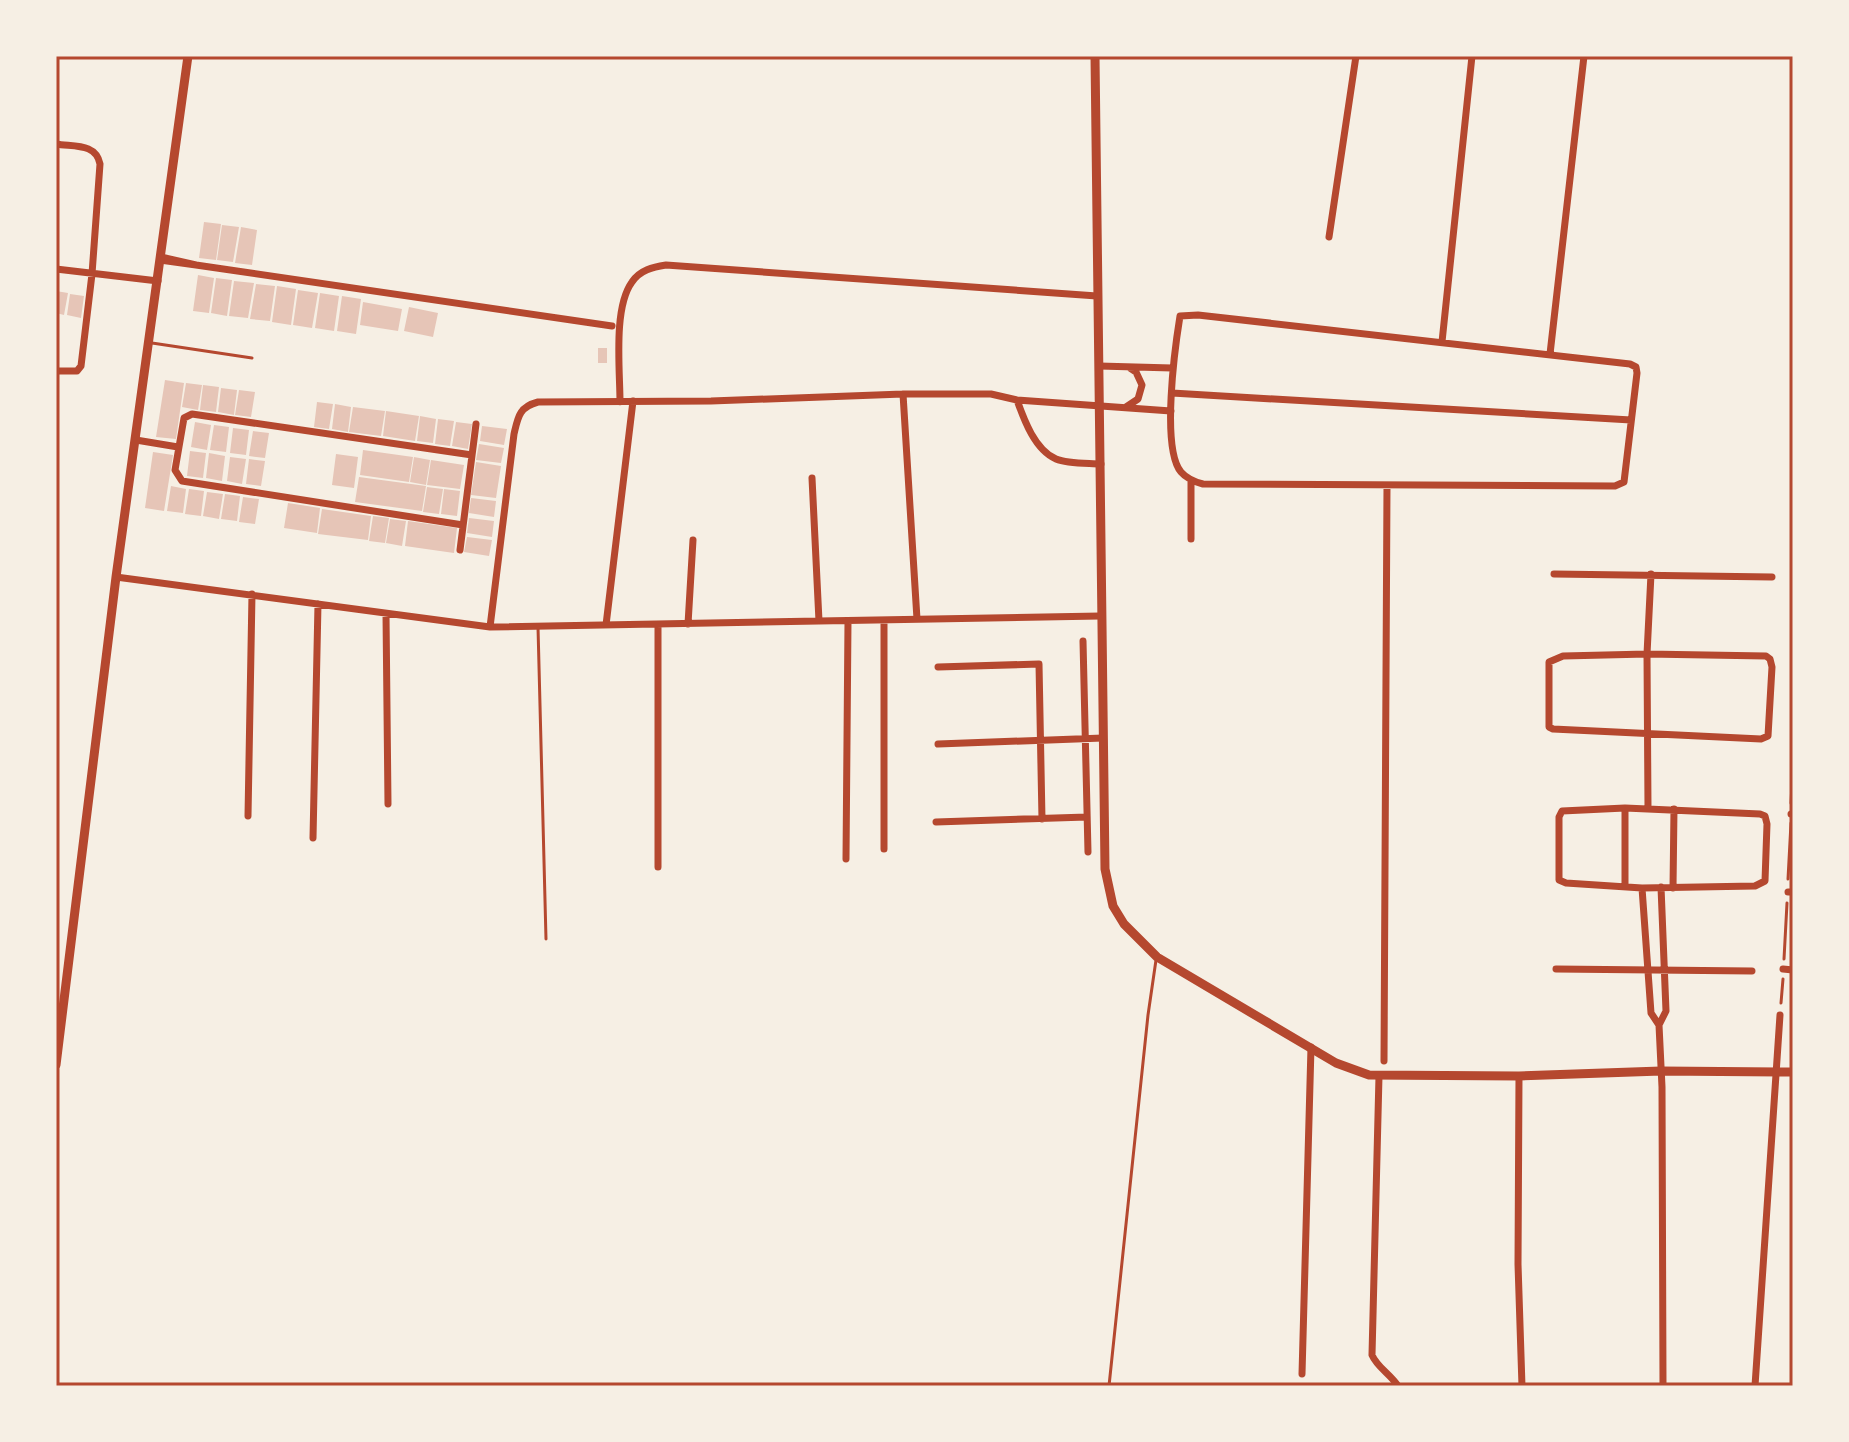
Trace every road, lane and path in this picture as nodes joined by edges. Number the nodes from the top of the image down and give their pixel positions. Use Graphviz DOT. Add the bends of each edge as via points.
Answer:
graph roads {
  1 [pos="188,56"];
  2 [pos="1095,56"];
  3 [pos="1356,56"];
  4 [pos="1472,56"];
  5 [pos="1584,56"];
  6 [pos="56,144"];
  7 [pos="1329,237"];
  8 [pos="161,258"];
  9 [pos="56,269"];
  10 [pos="92,274"];
  11 [pos="158,281"];
  12 [pos="1097,296"];
  13 [pos="612,326"];
  14 [pos="149,342"];
  15 [pos="1442,342"];
  16 [pos="1550,354"];
  17 [pos="252,358"];
  18 [pos="1099,366"];
  19 [pos="1124,366"];
  20 [pos="1172,368"];
  21 [pos="56,371"];
  22 [pos="1172,393"];
  23 [pos="903,394"];
  24 [pos="1017,400"];
  25 [pos="633,401"];
  26 [pos="620,402"];
  27 [pos="1099,406"];
  28 [pos="1119,408"];
  29 [pos="1171,411"];
  30 [pos="1631,420"];
  31 [pos="476,424"];
  32 [pos="136,440"];
  33 [pos="178,447"];
  34 [pos="472,455"];
  35 [pos="1101,464"];
  36 [pos="812,478"];
  37 [pos="1191,480"];
  38 [pos="1387,485"];
  39 [pos="463,525"];
  40 [pos="1191,539"];
  41 [pos="693,540"];
  42 [pos="460,550"];
  43 [pos="1554,574"];
  44 [pos="1651,574"];
  45 [pos="116,577"];
  46 [pos="1772,577"];
  47 [pos="252,594"];
  48 [pos="318,604"];
  49 [pos="386,614"];
  50 [pos="1100,616"];
  51 [pos="917,619"];
  52 [pos="884,620"];
  53 [pos="819,621"];
  54 [pos="848,621"];
  55 [pos="658,624"];
  56 [pos="688,624"];
  57 [pos="606,625"];
  58 [pos="490,627"];
  59 [pos="538,627"];
  60 [pos="1083,641"];
  61 [pos="1647,654"];
  62 [pos="938,667"];
  63 [pos="1647,734"];
  64 [pos="1103,738"];
  65 [pos="1086,739"];
  66 [pos="1040,741"];
  67 [pos="938,744"];
  68 [pos="388,804"];
  69 [pos="1625,808"];
  70 [pos="1648,808"];
  71 [pos="1674,809"];
  72 [pos="248,816"];
  73 [pos="1087,817"];
  74 [pos="1042,819"];
  75 [pos="936,822"];
  76 [pos="313,838"];
  77 [pos="884,849"];
  78 [pos="1088,852"];
  79 [pos="846,859"];
  80 [pos="658,867"];
  81 [pos="1625,887"];
  82 [pos="1661,887"];
  83 [pos="1642,888"];
  84 [pos="1673,888"];
  85 [pos="546,939"];
  86 [pos="1157,957"];
  87 [pos="1556,969"];
  88 [pos="1783,969"];
  89 [pos="1793,970"];
  90 [pos="1647,971"];
  91 [pos="1663,971"];
  92 [pos="1752,971"];
  93 [pos="56,976"];
  94 [pos="67,978"];
  95 [pos="1780,1015"];
  96 [pos="1659,1025"];
  97 [pos="1311,1047"];
  98 [pos="1384,1061"];
  99 [pos="56,1065"];
  100 [pos="1661,1071"];
  101 [pos="1776,1072"];
  102 [pos="1793,1072"];
  103 [pos="1379,1076"];
  104 [pos="1519,1076"];
  105 [pos="1302,1374"];
  106 [pos="1109,1386"];
  107 [pos="1398,1386"];
  108 [pos="1522,1386"];
  109 [pos="1663,1386"];
  110 [pos="1755,1386"];
  1 -- 8 [label="street"];
  2 -- 12 [label="street"];
  3 -- 7 [label="street"];
  4 -- 15 [label="street"];
  5 -- 16 [label="street"];
  6 -- 10 [label="street" via="93,149 98,155"];
  8 -- 11 [label="street"];
  8 -- 13 [label="street"];
  9 -- 10 [label="street"];
  10 -- 11 [label="street"];
  10 -- 21 [label="street" via="81,366 70,373"];
  11 -- 14 [label="street"];
  12 -- 18 [label="street"];
  12 -- 26 [label="street" via="653,267 633,279 627,291"];
  14 -- 17 [label="lane"];
  14 -- 32 [label="street"];
  15 -- 16 [label="street"];
  15 -- 20 [label="street" via="1180,316"];
  16 -- 30 [label="street" via="1636,367"];
  18 -- 19 [label="street"];
  18 -- 27 [label="street"];
  19 -- 20 [label="street"];
  19 -- 28 [label="street" via="1136,372 1142,385 1138,399"];
  20 -- 22 [label="street"];
  22 -- 29 [label="street"];
  22 -- 30 [label="street"];
  23 -- 24 [label="street" via="991,394"];
  23 -- 25 [label="street"];
  23 -- 51 [label="street"];
  24 -- 27 [label="street"];
  24 -- 35 [label="street" via="1045,452 1057,460"];
  25 -- 26 [label="street"];
  25 -- 57 [label="street"];
  26 -- 58 [label="street" via="538,402 519,412"];
  27 -- 28 [label="street"];
  27 -- 35 [label="street"];
  28 -- 29 [label="street"];
  29 -- 37 [label="street" via="1175,458"];
  30 -- 38 [label="street" via="1622,485"];
  31 -- 34 [label="street"];
  32 -- 33 [label="street"];
  32 -- 45 [label="street"];
  33 -- 34 [label="street" via="184,418 192,414"];
  33 -- 39 [label="street" via="175,470 182,481"];
  34 -- 39 [label="street"];
  35 -- 50 [label="street"];
  36 -- 53 [label="street"];
  37 -- 38 [label="street"];
  37 -- 40 [label="street"];
  38 -- 98 [label="street"];
  39 -- 42 [label="street"];
  41 -- 56 [label="street"];
  43 -- 44 [label="street"];
  44 -- 46 [label="street"];
  44 -- 61 [label="street"];
  45 -- 47 [label="street"];
  45 -- 94 [label="street"];
  47 -- 48 [label="street"];
  47 -- 72 [label="street"];
  48 -- 49 [label="street"];
  48 -- 76 [label="street"];
  49 -- 58 [label="street"];
  49 -- 68 [label="street"];
  50 -- 51 [label="street"];
  50 -- 64 [label="street"];
  51 -- 52 [label="street"];
  52 -- 54 [label="street"];
  52 -- 77 [label="street"];
  53 -- 54 [label="street"];
  53 -- 56 [label="street"];
  54 -- 79 [label="street"];
  55 -- 56 [label="street"];
  55 -- 57 [label="street"];
  55 -- 80 [label="street"];
  57 -- 59 [label="street"];
  58 -- 59 [label="street"];
  59 -- 85 [label="lane"];
  60 -- 65 [label="street"];
  61 -- 63 [label="street"];
  61 -- 63 [label="street" via="1554,658 1548,667 1548,723 1553,729"];
  61 -- 63 [label="street" via="1766,656 1772,667 1765,738"];
  62 -- 66 [label="street" via="1039,664"];
  63 -- 70 [label="street"];
  64 -- 65 [label="street"];
  64 -- 86 [label="street" via="1108,887 1124,924"];
  65 -- 66 [label="street"];
  65 -- 73 [label="street"];
  66 -- 67 [label="street"];
  66 -- 74 [label="street"];
  69 -- 70 [label="street"];
  69 -- 81 [label="street"];
  69 -- 81 [label="street" via="1562,811 1558,872 1566,883"];
  70 -- 71 [label="street"];
  71 -- 84 [label="street"];
  71 -- 84 [label="street" via="1765,816 1767,871 1765,881 1755,886"];
  73 -- 74 [label="street"];
  73 -- 78 [label="street"];
  74 -- 75 [label="street"];
  81 -- 83 [label="street"];
  82 -- 83 [label="street"];
  82 -- 84 [label="street"];
  82 -- 91 [label="street"];
  83 -- 90 [label="street"];
  86 -- 97 [label="street"];
  86 -- 106 [label="lane"];
  87 -- 90 [label="street"];
  88 -- 89 [label="street"];
  90 -- 91 [label="street"];
  90 -- 96 [label="street" via="1651,1013"];
  91 -- 92 [label="street"];
  91 -- 96 [label="street" via="1666,1011"];
  93 -- 94 [label="street"];
  94 -- 99 [label="street"];
  95 -- 101 [label="street"];
  96 -- 100 [label="street"];
  97 -- 103 [label="street" via="1336,1063"];
  97 -- 105 [label="street"];
  100 -- 101 [label="street"];
  100 -- 104 [label="street"];
  100 -- 109 [label="street"];
  101 -- 102 [label="street"];
  101 -- 110 [label="street"];
  103 -- 104 [label="street"];
  103 -- 107 [label="street" via="1372,1355"];
  104 -- 108 [label="street"];
}
